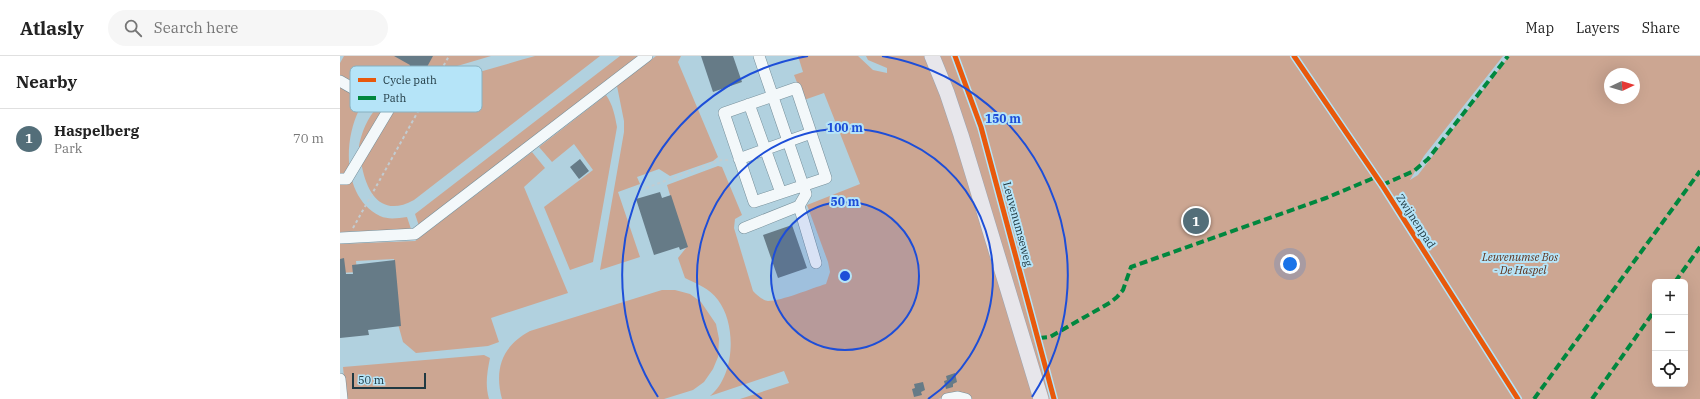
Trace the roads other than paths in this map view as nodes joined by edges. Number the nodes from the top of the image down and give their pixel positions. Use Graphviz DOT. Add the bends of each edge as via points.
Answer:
graph roads {
  1 [pos="647,56"];
  2 [pos="759,56"];
  3 [pos="932,56"];
  4 [pos="340,81"];
  5 [pos="350,87"];
  6 [pos="773,96"];
  7 [pos="749,104"];
  8 [pos="387,112"];
  9 [pos="811,132"];
  10 [pos="788,141"];
  11 [pos="765,149"];
  12 [pos="739,159"];
  13 [pos="340,179"];
  14 [pos="804,186"];
  15 [pos="781,193"];
  16 [pos="799,206"];
  17 [pos="744,228"];
  18 [pos="344,238"];
  19 [pos="816,263"];
  20 [pos="340,379"];
  21 [pos="342,399"];
  22 [pos="947,399"];
  23 [pos="966,399"];
  24 [pos="1041,399"];
  1 -- 18 [label="lane" via="415,234"];
  2 -- 6 [label="lane"];
  3 -- 24 [label="main road" via="961,135"];
  4 -- 5 [label="lane"];
  6 -- 7 [label="lane"];
  6 -- 9 [label="lane" via="796,88"];
  6 -- 10 [label="lane"];
  7 -- 11 [label="lane"];
  7 -- 12 [label="lane" via="724,113"];
  8 -- 13 [label="lane" via="347,179"];
  9 -- 10 [label="lane"];
  9 -- 14 [label="lane" via="826,178"];
  10 -- 11 [label="lane"];
  10 -- 14 [label="lane"];
  11 -- 12 [label="lane"];
  11 -- 15 [label="lane"];
  12 -- 15 [label="lane" via="754,202"];
  14 -- 15 [label="lane"];
  14 -- 16 [label="lane" via="806,194"];
  16 -- 17 [label="lane"];
  16 -- 19 [label="lane"];
  20 -- 21 [label="lane"];
  22 -- 23 [label="lane"];
}
